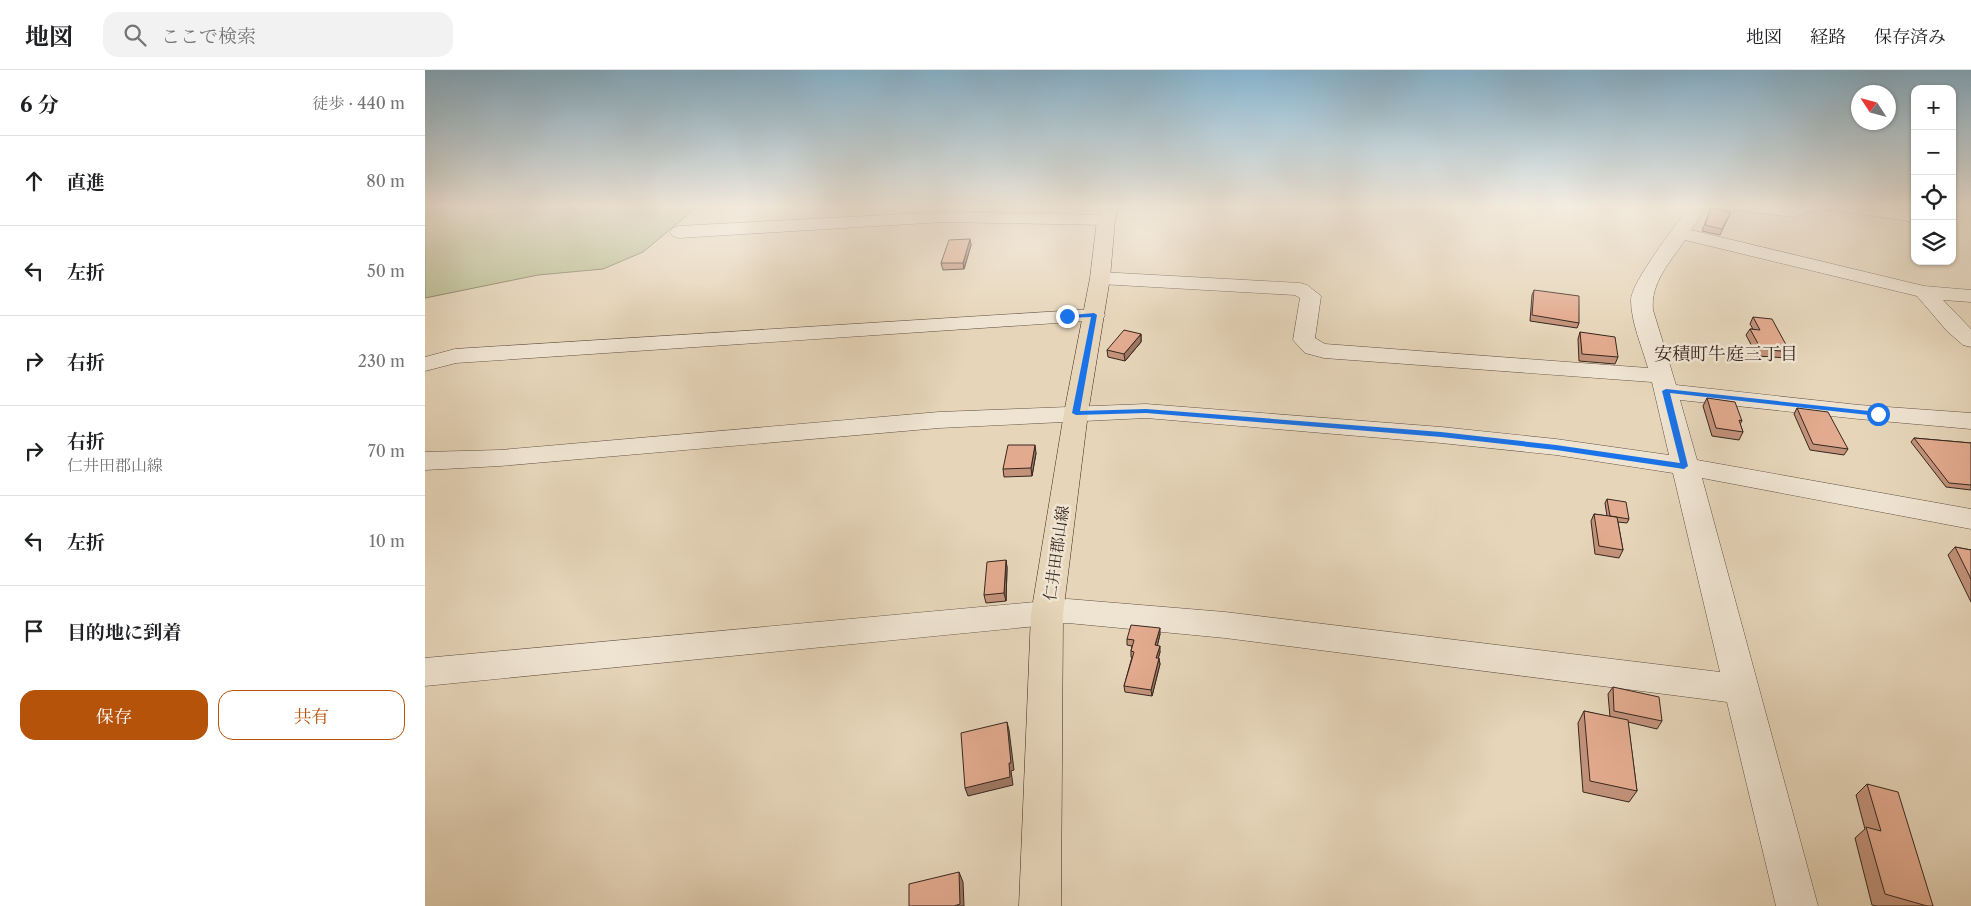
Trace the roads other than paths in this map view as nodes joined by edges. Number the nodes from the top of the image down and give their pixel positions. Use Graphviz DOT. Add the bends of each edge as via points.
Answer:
graph roads {
  1 [pos="1104,244"];
  2 [pos="1673,244"];
  3 [pos="1726,244"];
  4 [pos="1100,278"];
  5 [pos="1924,292"];
  6 [pos="1971,296"];
  7 [pos="1094,315"];
  8 [pos="1971,340"];
  9 [pos="425,364"];
  10 [pos="1664,383"];
  11 [pos="1076,413"];
  12 [pos="1971,421"];
  13 [pos="425,461"];
  14 [pos="1684,466"];
  15 [pos="1971,519"];
  16 [pos="1047,614"];
  17 [pos="425,672"];
  18 [pos="1742,689"];
  19 [pos="1040,906"];
  20 [pos="1797,906"];
  1 -- 4 [label="main road, 仁井田郡山線"];
  2 -- 10 [label="street" via="1649,279 1641,297"];
  3 -- 5 [label="street"];
  4 -- 7 [label="main road, 仁井田郡山線"];
  4 -- 10 [label="street" via="1300,289 1311,296 1304,340 1313,348 1324,351"];
  5 -- 6 [label="street"];
  5 -- 8 [label="street"];
  7 -- 9 [label="street" via="455,356"];
  7 -- 11 [label="main road, 仁井田郡山線"];
  10 -- 12 [label="street" via="1859,412"];
  10 -- 14 [label="street"];
  11 -- 13 [label="street" via="939,420 500,458"];
  11 -- 14 [label="street" via="1146,411 1441,435 1556,447"];
  11 -- 16 [label="main road, 仁井田郡山線"];
  14 -- 15 [label="street"];
  14 -- 18 [label="street"];
  16 -- 17 [label="street"];
  16 -- 18 [label="street" via="1068,611 1225,624"];
  16 -- 19 [label="main road, 仁井田郡山線"];
  18 -- 20 [label="street"];
}
